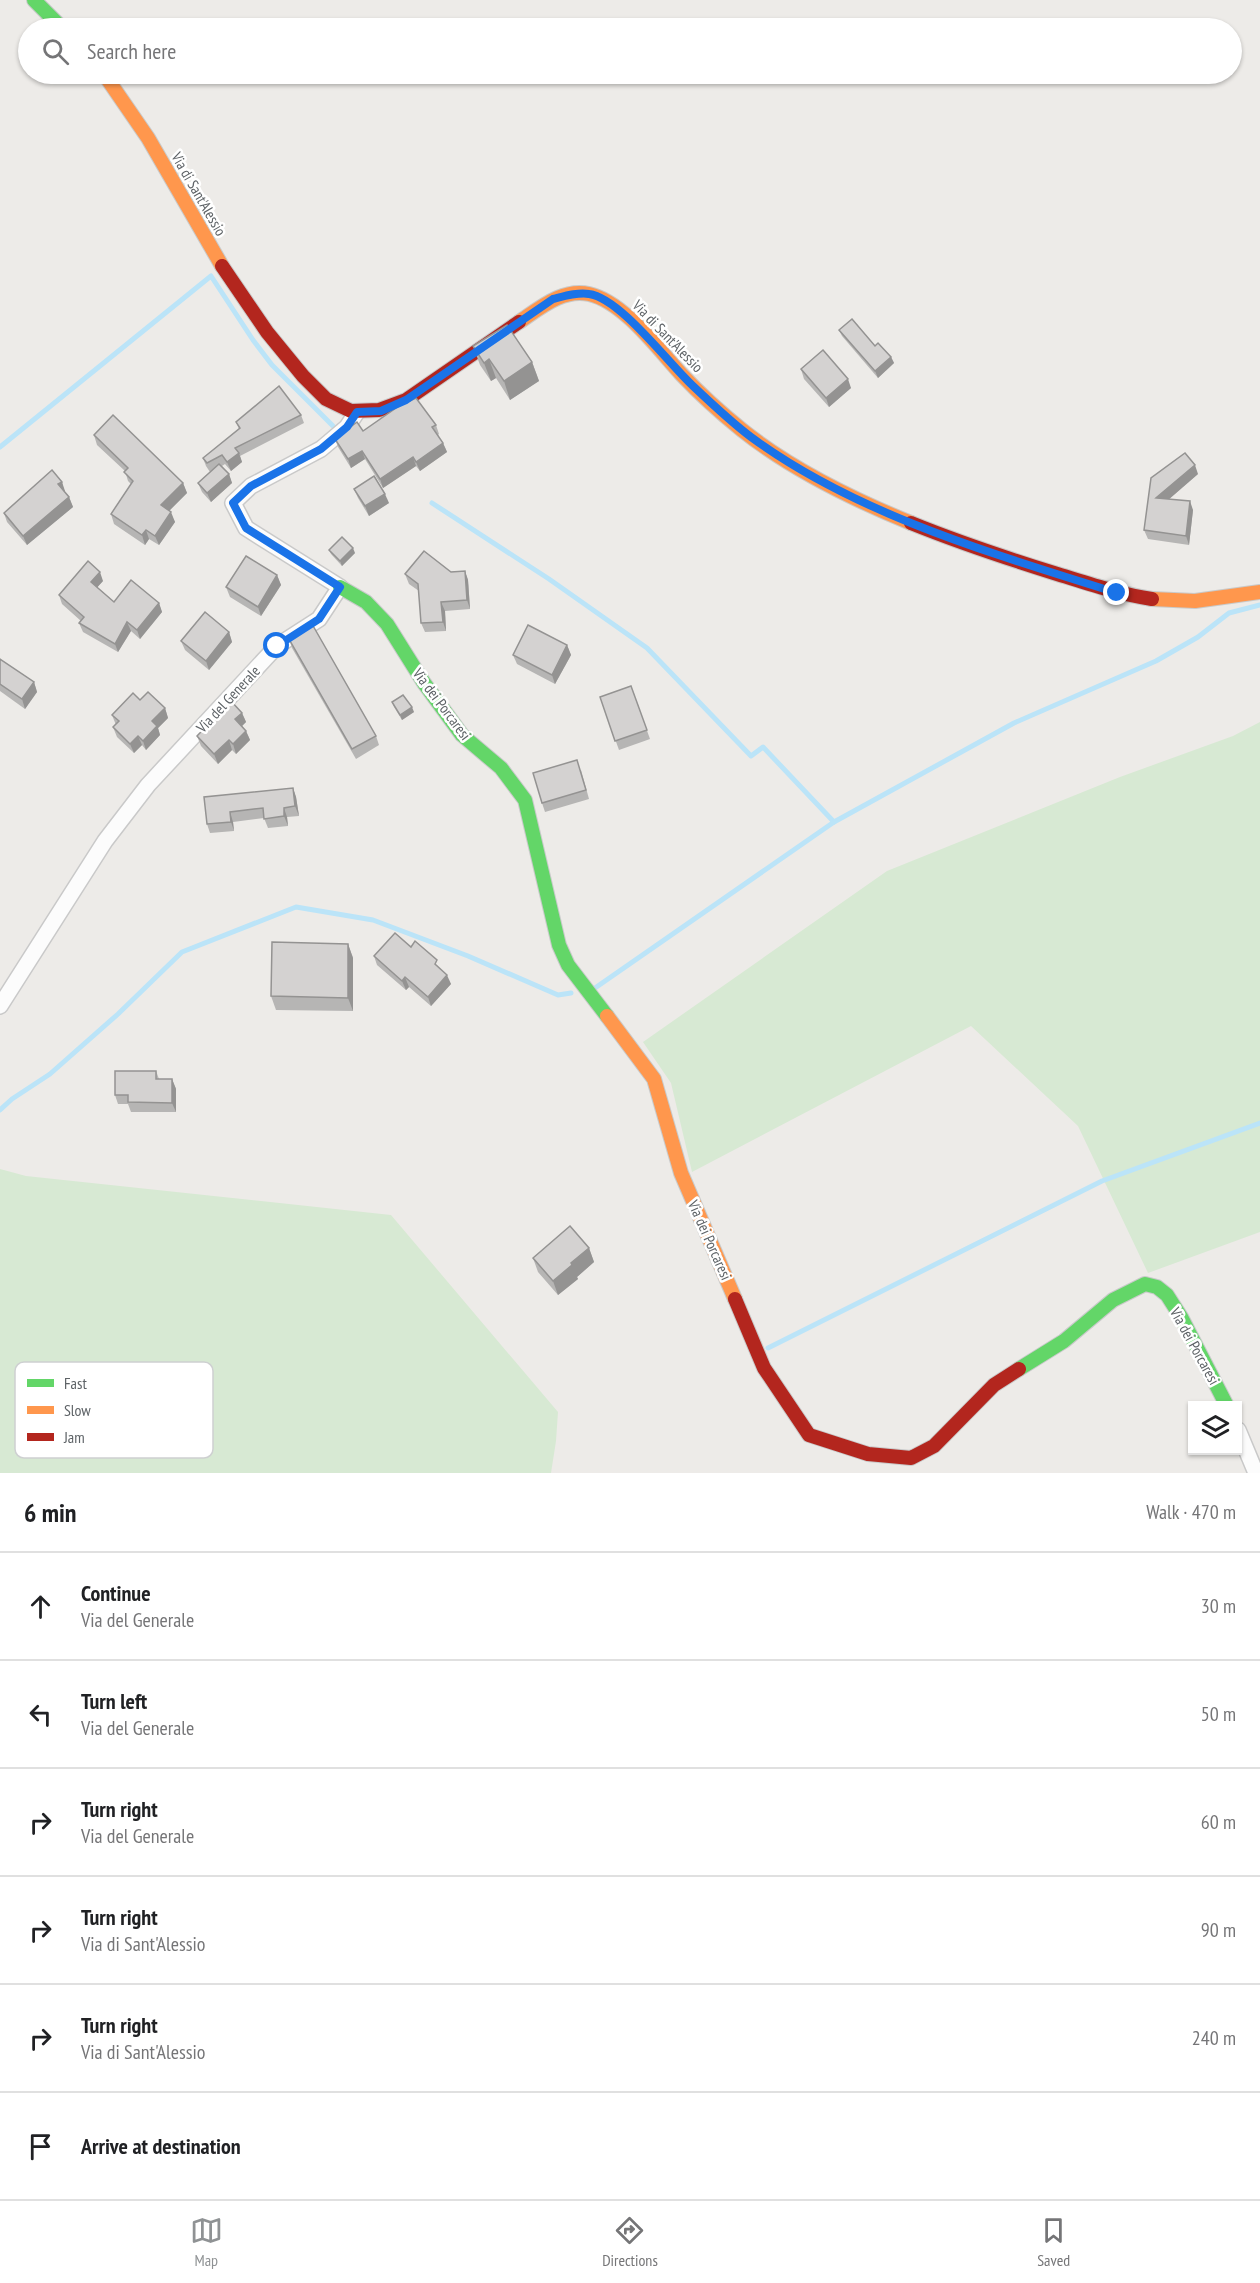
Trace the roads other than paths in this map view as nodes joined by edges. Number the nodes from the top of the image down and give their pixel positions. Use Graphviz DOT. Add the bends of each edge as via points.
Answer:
graph roads {
  1 [pos="34,0"];
  2 [pos="52,18"];
  3 [pos="111,84"];
  4 [pos="357,412"];
  5 [pos="340,587"];
  6 [pos="1260,592"];
  7 [pos="0,1006"];
  8 [pos="1224,1401"];
  9 [pos="1242,1440"];
  10 [pos="1256,1473"];
  1 -- 2 [label="street"];
  3 -- 4 [label="street, Via di Sant'Alessio" via="147,137 232,284 268,336 319,392 334,404"];
  4 -- 5 [label="street" via="347,427 321,449 251,486 233,503 246,528"];
  4 -- 6 [label="street, Via di Sant'Alessio" via="381,411 406,400 553,299 591,294 618,309 693,386 751,437 815,478 891,514 1009,559 1117,593 1159,600 1200,600"];
  5 -- 7 [label="street, Via del Generale" via="319,619 277,646 148,785 105,841"];
  5 -- 8 [label="street, Via dei Porcaresi" via="366,602 387,624 462,735 501,768 525,800 559,945 568,964 654,1079 681,1173 764,1368 809,1435 868,1454 911,1458 934,1446 994,1385 1064,1341 1113,1300 1145,1284 1167,1295"];
  9 -- 10 [label="street"];
}
